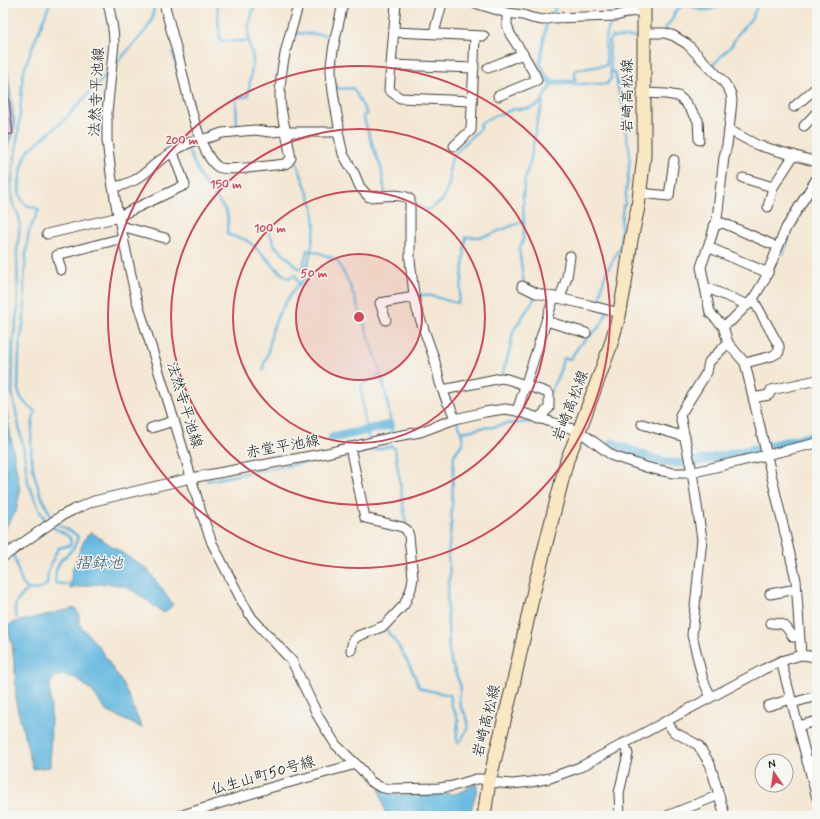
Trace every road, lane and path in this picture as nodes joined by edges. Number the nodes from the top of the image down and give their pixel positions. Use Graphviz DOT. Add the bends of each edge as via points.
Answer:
graph roads {
  1 [pos="108,3"];
  2 [pos="164,3"];
  3 [pos="299,3"];
  4 [pos="343,3"];
  5 [pos="396,3"];
  6 [pos="442,3"];
  7 [pos="475,3"];
  8 [pos="643,6"];
  9 [pos="507,13"];
  10 [pos="394,32"];
  11 [pos="434,33"];
  12 [pos="644,33"];
  13 [pos="523,54"];
  14 [pos="391,65"];
  15 [pos="474,68"];
  16 [pos="488,68"];
  17 [pos="817,87"];
  18 [pos="644,93"];
  19 [pos="498,96"];
  20 [pos="472,101"];
  21 [pos="794,107"];
  22 [pos="817,112"];
  23 [pos="804,126"];
  24 [pos="730,130"];
  25 [pos="286,132"];
  26 [pos="338,132"];
  27 [pos="201,140"];
  28 [pos="699,140"];
  29 [pos="454,146"];
  30 [pos="173,152"];
  31 [pos="794,155"];
  32 [pos="674,160"];
  33 [pos="817,162"];
  34 [pos="743,178"];
  35 [pos="817,178"];
  36 [pos="113,187"];
  37 [pos="773,187"];
  38 [pos="640,193"];
  39 [pos="768,207"];
  40 [pos="119,220"];
  41 [pos="714,226"];
  42 [pos="48,234"];
  43 [pos="123,238"];
  44 [pos="165,238"];
  45 [pos="771,244"];
  46 [pos="708,247"];
  47 [pos="570,256"];
  48 [pos="61,270"];
  49 [pos="768,273"];
  50 [pos="522,286"];
  51 [pos="705,287"];
  52 [pos="414,297"];
  53 [pos="557,297"];
  54 [pos="750,302"];
  55 [pos="619,313"];
  56 [pos="386,320"];
  57 [pos="546,321"];
  58 [pos="723,326"];
  59 [pos="586,333"];
  60 [pos="728,343"];
  61 [pos="745,363"];
  62 [pos="817,380"];
  63 [pos="526,386"];
  64 [pos="442,390"];
  65 [pos="753,398"];
  66 [pos="517,411"];
  67 [pos="455,419"];
  68 [pos="538,419"];
  69 [pos="174,421"];
  70 [pos="642,424"];
  71 [pos="150,428"];
  72 [pos="579,431"];
  73 [pos="685,437"];
  74 [pos="817,443"];
  75 [pos="350,447"];
  76 [pos="765,449"];
  77 [pos="691,466"];
  78 [pos="191,478"];
  79 [pos="3,557"];
  80 [pos="796,588"];
  81 [pos="770,594"];
  82 [pos="771,623"];
  83 [pos="799,636"];
  84 [pos="351,650"];
  85 [pos="801,655"];
  86 [pos="817,657"];
  87 [pos="781,662"];
  88 [pos="817,696"];
  89 [pos="711,697"];
  90 [pos="791,701"];
  91 [pos="768,706"];
  92 [pos="666,721"];
  93 [pos="817,721"];
  94 [pos="798,726"];
  95 [pos="624,743"];
  96 [pos="817,759"];
  97 [pos="807,762"];
  98 [pos="359,767"];
  99 [pos="489,782"];
  100 [pos="719,795"];
  101 [pos="817,798"];
  102 [pos="179,816"];
  103 [pos="484,816"];
  104 [pos="620,816"];
  105 [pos="667,816"];
  106 [pos="725,816"];
  1 -- 36 [label="street, 法然寺平池線" via="114,33 107,113"];
  2 -- 27 [label="street" via="190,109"];
  3 -- 25 [label="street" via="282,70 280,102"];
  4 -- 26 [label="street" via="331,68"];
  5 -- 10 [label="street"];
  6 -- 11 [label="street"];
  7 -- 9 [label="street"];
  8 -- 9 [label="street" via="616,16 543,20"];
  8 -- 12 [label="main road, 岩崎高松線"];
  9 -- 13 [label="street" via="510,34"];
  10 -- 11 [label="street"];
  10 -- 14 [label="street"];
  11 -- 15 [label="street" via="480,36"];
  12 -- 18 [label="main road, 岩崎高松線"];
  12 -- 24 [label="street" via="665,33 674,36 687,44 722,80 731,94"];
  13 -- 16 [label="street"];
  13 -- 19 [label="street" via="537,80"];
  14 -- 15 [label="street"];
  14 -- 20 [label="street" via="389,90 400,98"];
  15 -- 20 [label="street"];
  17 -- 21 [label="street"];
  18 -- 28 [label="street" via="678,96 698,120"];
  18 -- 38 [label="main road, 岩崎高松線" via="644,156"];
  20 -- 29 [label="street" via="471,130"];
  22 -- 23 [label="street"];
  24 -- 31 [label="street" via="757,145"];
  24 -- 41 [label="street"];
  25 -- 26 [label="street"];
  25 -- 27 [label="street" via="256,130 222,133"];
  25 -- 27 [label="street" via="292,158 288,162 247,168 219,167 207,153"];
  26 -- 52 [label="street" via="344,154 360,188 369,198 385,195 410,198 410,260"];
  27 -- 30 [label="street" via="191,142"];
  30 -- 36 [label="street" via="135,180"];
  30 -- 40 [label="street" via="175,172 185,185 157,193"];
  31 -- 33 [label="street"];
  31 -- 37 [label="street"];
  32 -- 38 [label="street" via="669,196"];
  34 -- 37 [label="street"];
  35 -- 49 [label="street" via="786,228"];
  36 -- 40 [label="street, 法然寺平池線"];
  37 -- 39 [label="street"];
  38 -- 55 [label="main road, 岩崎高松線"];
  40 -- 42 [label="street"];
  40 -- 43 [label="street, 法然寺平池線"];
  40 -- 44 [label="street"];
  41 -- 45 [label="street" via="723,223"];
  41 -- 46 [label="street"];
  43 -- 48 [label="street" via="84,252 57,255"];
  43 -- 69 [label="street, 法然寺平池線" via="136,298"];
  46 -- 49 [label="street"];
  46 -- 51 [label="street" via="701,266"];
  47 -- 53 [label="street" via="567,276"];
  49 -- 54 [label="street"];
  50 -- 53 [label="street"];
  51 -- 54 [label="street"];
  51 -- 58 [label="street" via="710,313"];
  52 -- 56 [label="street" via="380,303"];
  52 -- 64 [label="street"];
  53 -- 55 [label="street"];
  53 -- 57 [label="street"];
  54 -- 58 [label="street" via="732,321"];
  54 -- 61 [label="street" via="779,346 779,352"];
  55 -- 72 [label="main road, 岩崎高松線" via="610,347"];
  57 -- 59 [label="street"];
  57 -- 63 [label="street"];
  58 -- 60 [label="street"];
  60 -- 61 [label="street"];
  60 -- 73 [label="street" via="709,362 706,372 680,415"];
  61 -- 65 [label="street"];
  62 -- 65 [label="street" via="771,390 768,395"];
  63 -- 64 [label="street" via="501,378"];
  63 -- 66 [label="street"];
  63 -- 68 [label="street" via="549,394 549,408"];
  64 -- 67 [label="street"];
  65 -- 76 [label="street"];
  66 -- 67 [label="street, 赤堂平池線" via="485,412"];
  66 -- 68 [label="street, 赤堂平池線"];
  67 -- 75 [label="street, 赤堂平池線" via="420,432"];
  68 -- 72 [label="street, 赤堂平池線"];
  69 -- 71 [label="street"];
  69 -- 78 [label="street, 法然寺平池線"];
  70 -- 73 [label="street"];
  72 -- 77 [label="street" via="613,456 649,468 673,473"];
  72 -- 99 [label="main road, 岩崎高松線" via="567,460"];
  73 -- 77 [label="street"];
  74 -- 76 [label="street"];
  75 -- 78 [label="street, 赤堂平池線" via="306,458"];
  75 -- 84 [label="street" via="365,518 407,530 413,578 404,605 384,626 353,640"];
  76 -- 77 [label="street"];
  76 -- 80 [label="street"];
  77 -- 89 [label="street" via="702,539 692,635 703,680"];
  78 -- 79 [label="street, 赤堂平池線" via="84,505 61,516"];
  78 -- 98 [label="street, 法然寺平池線" via="212,543 244,605 252,618 292,661 319,718 336,745"];
  80 -- 81 [label="street"];
  80 -- 83 [label="street"];
  82 -- 83 [label="street" via="787,626 793,637"];
  83 -- 85 [label="street"];
  85 -- 86 [label="street"];
  85 -- 87 [label="street, 法然寺平池線"];
  87 -- 89 [label="street, 法然寺平池線" via="764,668"];
  87 -- 90 [label="street"];
  88 -- 90 [label="street"];
  89 -- 92 [label="street, 法然寺平池線"];
  90 -- 91 [label="street"];
  90 -- 94 [label="street"];
  92 -- 95 [label="street, 法然寺平池線"];
  92 -- 100 [label="street" via="674,732 698,745 710,764"];
  93 -- 94 [label="street"];
  94 -- 97 [label="street"];
  95 -- 99 [label="street, 法然寺平池線" via="580,767 550,778 512,784"];
  95 -- 104 [label="street" via="628,754 619,793"];
  96 -- 97 [label="street"];
  97 -- 101 [label="street"];
  98 -- 99 [label="street, 法然寺平池線" via="370,781 389,789 439,788 476,779"];
  98 -- 102 [label="street, 仏生山町50号線" via="269,788"];
  99 -- 103 [label="main road, 岩崎高松線"];
  100 -- 105 [label="street"];
  100 -- 106 [label="street"];
}
